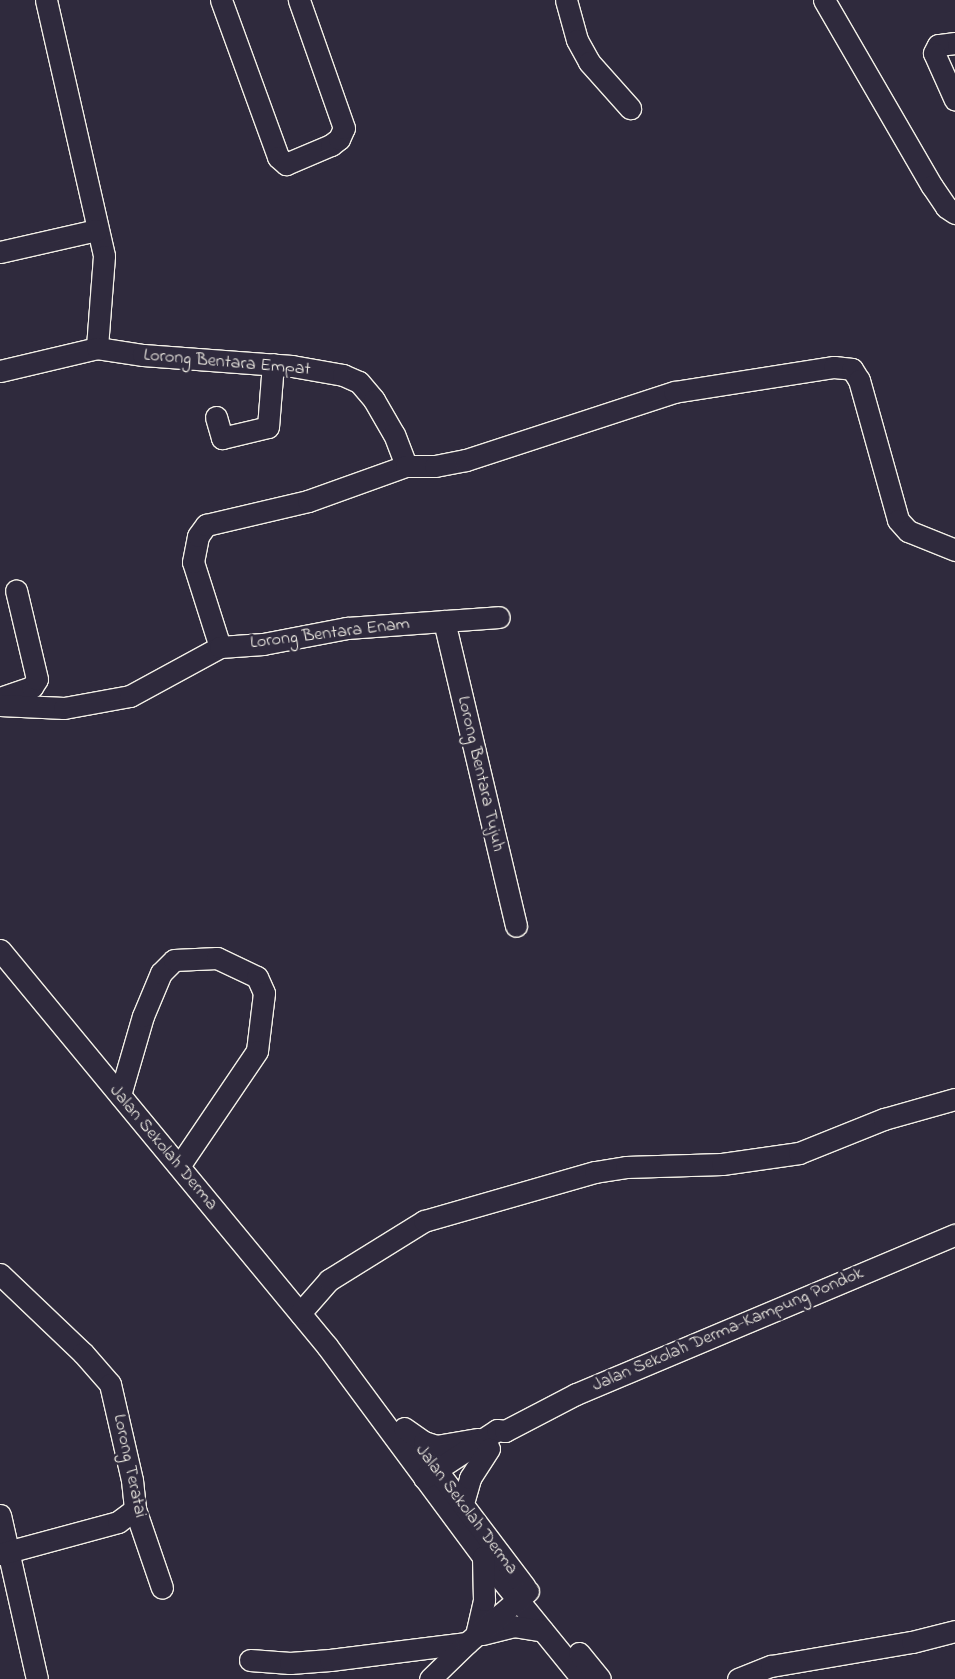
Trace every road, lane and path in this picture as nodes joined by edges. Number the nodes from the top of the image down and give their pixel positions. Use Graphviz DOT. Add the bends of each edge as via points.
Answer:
graph roads {
  1 [pos="46,0"];
  2 [pos="221,0"];
  3 [pos="299,0"];
  4 [pos="566,0"];
  5 [pos="824,0"];
  6 [pos="955,43"];
  7 [pos="955,100"];
  8 [pos="630,108"];
  9 [pos="955,213"];
  10 [pos="96,230"];
  11 [pos="0,252"];
  12 [pos="97,348"];
  13 [pos="273,364"];
  14 [pos="0,371"];
  15 [pos="216,417"];
  16 [pos="406,466"];
  17 [pos="955,550"];
  18 [pos="16,590"];
  19 [pos="499,617"];
  20 [pos="444,621"];
  21 [pos="220,647"];
  22 [pos="0,698"];
  23 [pos="0,705"];
  24 [pos="516,926"];
  25 [pos="0,950"];
  26 [pos="120,1095"];
  27 [pos="955,1099"];
  28 [pos="179,1166"];
  29 [pos="955,1235"];
  30 [pos="0,1274"];
  31 [pos="300,1313"];
  32 [pos="327,1346"];
  33 [pos="404,1428"];
  34 [pos="486,1444"];
  35 [pos="435,1480"];
  36 [pos="463,1503"];
  37 [pos="135,1509"];
  38 [pos="0,1515"];
  39 [pos="5,1553"];
  40 [pos="483,1557"];
  41 [pos="162,1588"];
  42 [pos="523,1596"];
  43 [pos="543,1631"];
  44 [pos="955,1631"];
  45 [pos="471,1639"];
  46 [pos="250,1660"];
  47 [pos="36,1679"];
  48 [pos="430,1679"];
  49 [pos="582,1679"];
  50 [pos="600,1679"];
  51 [pos="738,1679"];
  1 -- 10 [label="street"];
  2 -- 3 [label="street" via="278,157 286,164 331,145 339,139 344,128"];
  4 -- 8 [label="street" via="577,40 588,62"];
  5 -- 9 [label="street" via="932,186 946,207"];
  6 -- 7 [label="street" via="938,45 934,53"];
  10 -- 11 [label="street"];
  10 -- 12 [label="street" via="104,256"];
  12 -- 13 [label="street, Lorong Bentara Empat" via="143,355"];
  12 -- 14 [label="street, Lorong Bentara Empat"];
  13 -- 15 [label="street" via="268,427 222,438"];
  13 -- 16 [label="street, Lorong Bentara Empat" via="343,375 359,382 384,416"];
  16 -- 17 [label="street" via="435,466 466,460 694,387 846,367 859,380 898,520 908,530"];
  16 -- 21 [label="street" via="308,501 206,526 198,536 193,562"];
  18 -- 22 [label="street" via="37,679 32,687"];
  19 -- 20 [label="street, Lorong Bentara Enam"];
  20 -- 21 [label="street, Lorong Bentara Enam" via="348,628 263,644"];
  20 -- 24 [label="street, Lorong Bentara Tujuh"];
  21 -- 23 [label="street" via="130,696 64,708"];
  25 -- 26 [label="street, Jalan Sekolah Derma"];
  26 -- 28 [label="street, Jalan Sekolah Derma"];
  26 -- 28 [label="street" via="143,1016 160,973 174,960 217,958 257,977 264,993 257,1051"];
  27 -- 31 [label="street" via="884,1120 799,1153 722,1164 626,1167 595,1172 424,1221 329,1280"];
  28 -- 31 [label="street, Jalan Sekolah Derma"];
  29 -- 34 [label="street, Jalan Sekolah Derma-Kampung Pondok" via="576,1394 504,1431 504,1438"];
  30 -- 37 [label="street, Lorong Teratai" via="83,1353 110,1384 132,1480"];
  31 -- 32 [label="street, Jalan Sekolah Derma"];
  32 -- 33 [label="street, Jalan Sekolah Derma"];
  32 -- 35 [label="street, Jalan Sekolah Derma"];
  33 -- 34 [label="street" via="436,1446"];
  33 -- 35 [label="street, Jalan Sekolah Derma"];
  34 -- 35 [label="street, Jalan Sekolah Derma-Kampung Pondok"];
  34 -- 36 [label="street" via="470,1478"];
  35 -- 36 [label="street, Jalan Sekolah Derma"];
  35 -- 40 [label="street, Jalan Sekolah Derma"];
  36 -- 42 [label="street, Jalan Sekolah Derma"];
  37 -- 39 [label="street" via="118,1522"];
  37 -- 41 [label="street, Lorong Teratai"];
  38 -- 39 [label="street"];
  39 -- 47 [label="street"];
  40 -- 42 [label="street, Jalan Sekolah Derma"];
  40 -- 45 [label="street" via="484,1600"];
  42 -- 43 [label="street, Jalan Sekolah Derma"];
  42 -- 45 [label="street"];
  42 -- 50 [label="street, Jalan Sekolah Derma"];
  43 -- 45 [label="street" via="513,1626"];
  43 -- 49 [label="street, Jalan Sekolah Derma"];
  44 -- 51 [label="street" via="866,1651 771,1666"];
  45 -- 46 [label="street" via="330,1660 290,1663"];
  45 -- 48 [label="street"];
}
